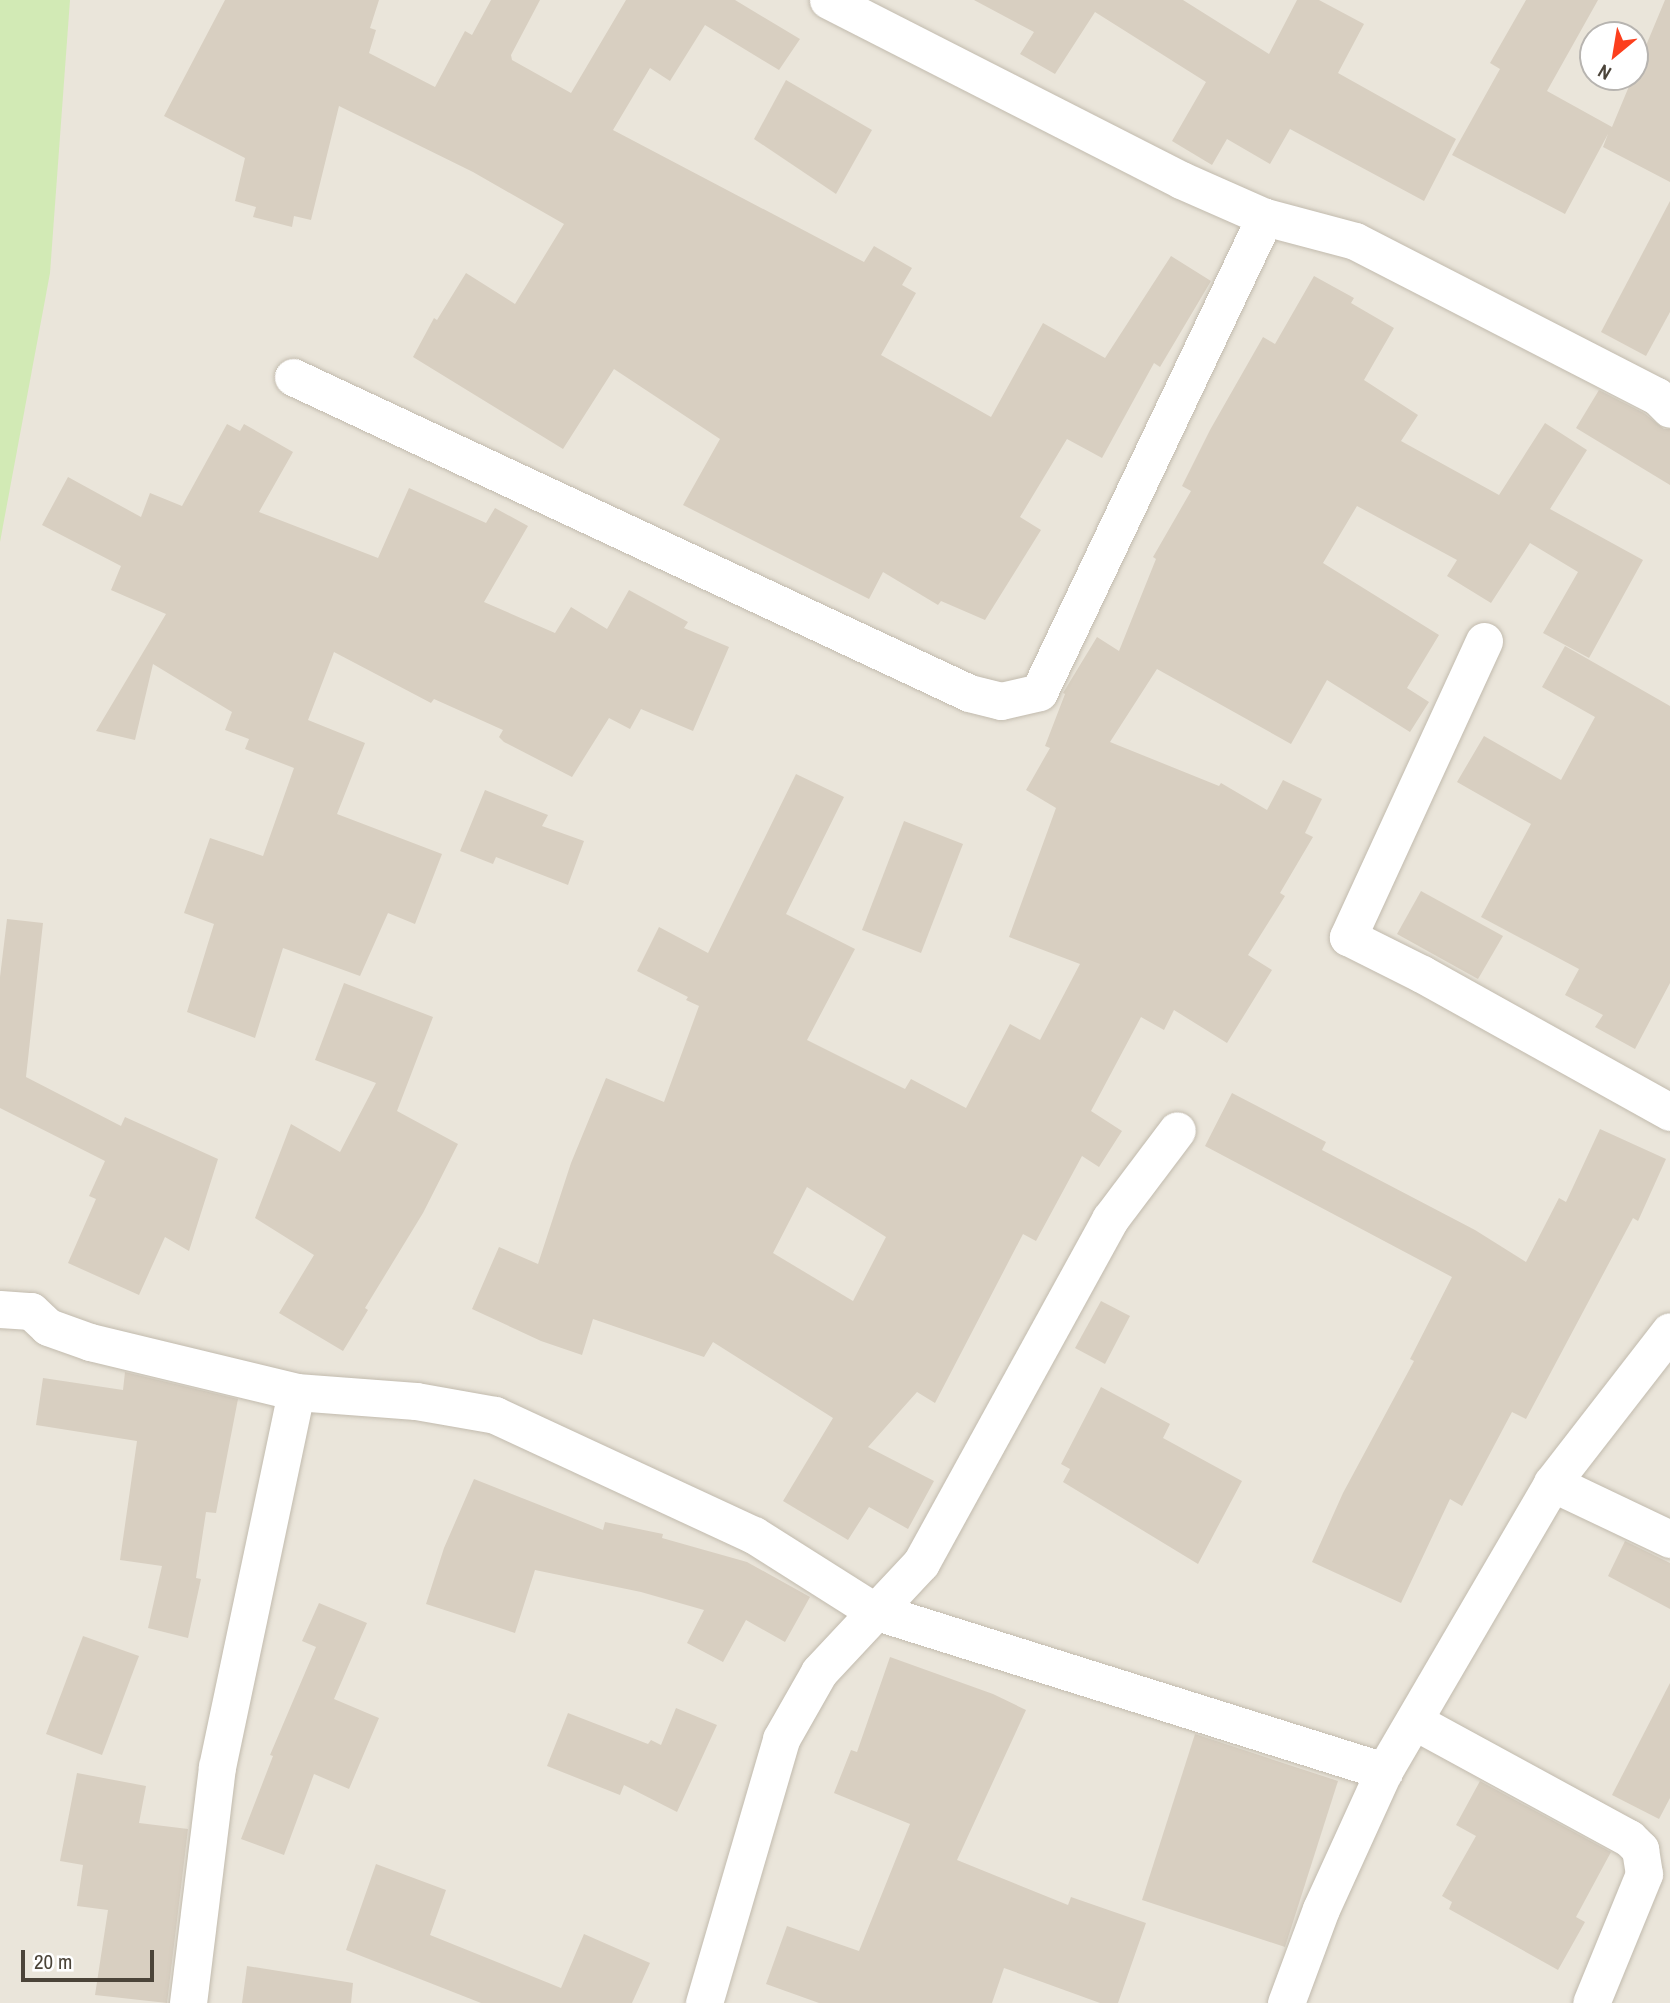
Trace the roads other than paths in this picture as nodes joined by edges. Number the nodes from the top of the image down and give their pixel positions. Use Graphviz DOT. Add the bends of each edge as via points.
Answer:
graph roads {
  1 [pos="828,0"];
  2 [pos="1265,217"];
  3 [pos="293,377"];
  4 [pos="1670,409"];
  5 [pos="1484,641"];
  6 [pos="1670,1112"];
  7 [pos="1177,1130"];
  8 [pos="0,1309"];
  9 [pos="1670,1331"];
  10 [pos="296,1392"];
  11 [pos="1552,1483"];
  12 [pos="1670,1539"];
  13 [pos="874,1611"];
  14 [pos="1413,1721"];
  15 [pos="1384,1771"];
  16 [pos="188,2003"];
  17 [pos="704,2003"];
  18 [pos="1286,2003"];
  19 [pos="1591,2003"];
  1 -- 2 [label="street" via="1181,180"];
  2 -- 3 [label="street" via="1039,692 1001,701 969,693"];
  2 -- 4 [label="street" via="1355,241 1657,396"];
  5 -- 6 [label="street" via="1348,937"];
  7 -- 13 [label="street" via="1110,1219 921,1563"];
  8 -- 10 [label="street" via="31,1311 65,1335"];
  9 -- 11 [label="street"];
  10 -- 13 [label="street" via="416,1401 495,1415 754,1535"];
  10 -- 16 [label="street" via="218,1767"];
  11 -- 12 [label="street"];
  11 -- 14 [label="street"];
  13 -- 15 [label="street"];
  13 -- 17 [label="street" via="819,1672 781,1739"];
  14 -- 15 [label="street"];
  14 -- 19 [label="street" via="1629,1838 1640,1849 1644,1874"];
  15 -- 18 [label="street" via="1321,1909"];
}
